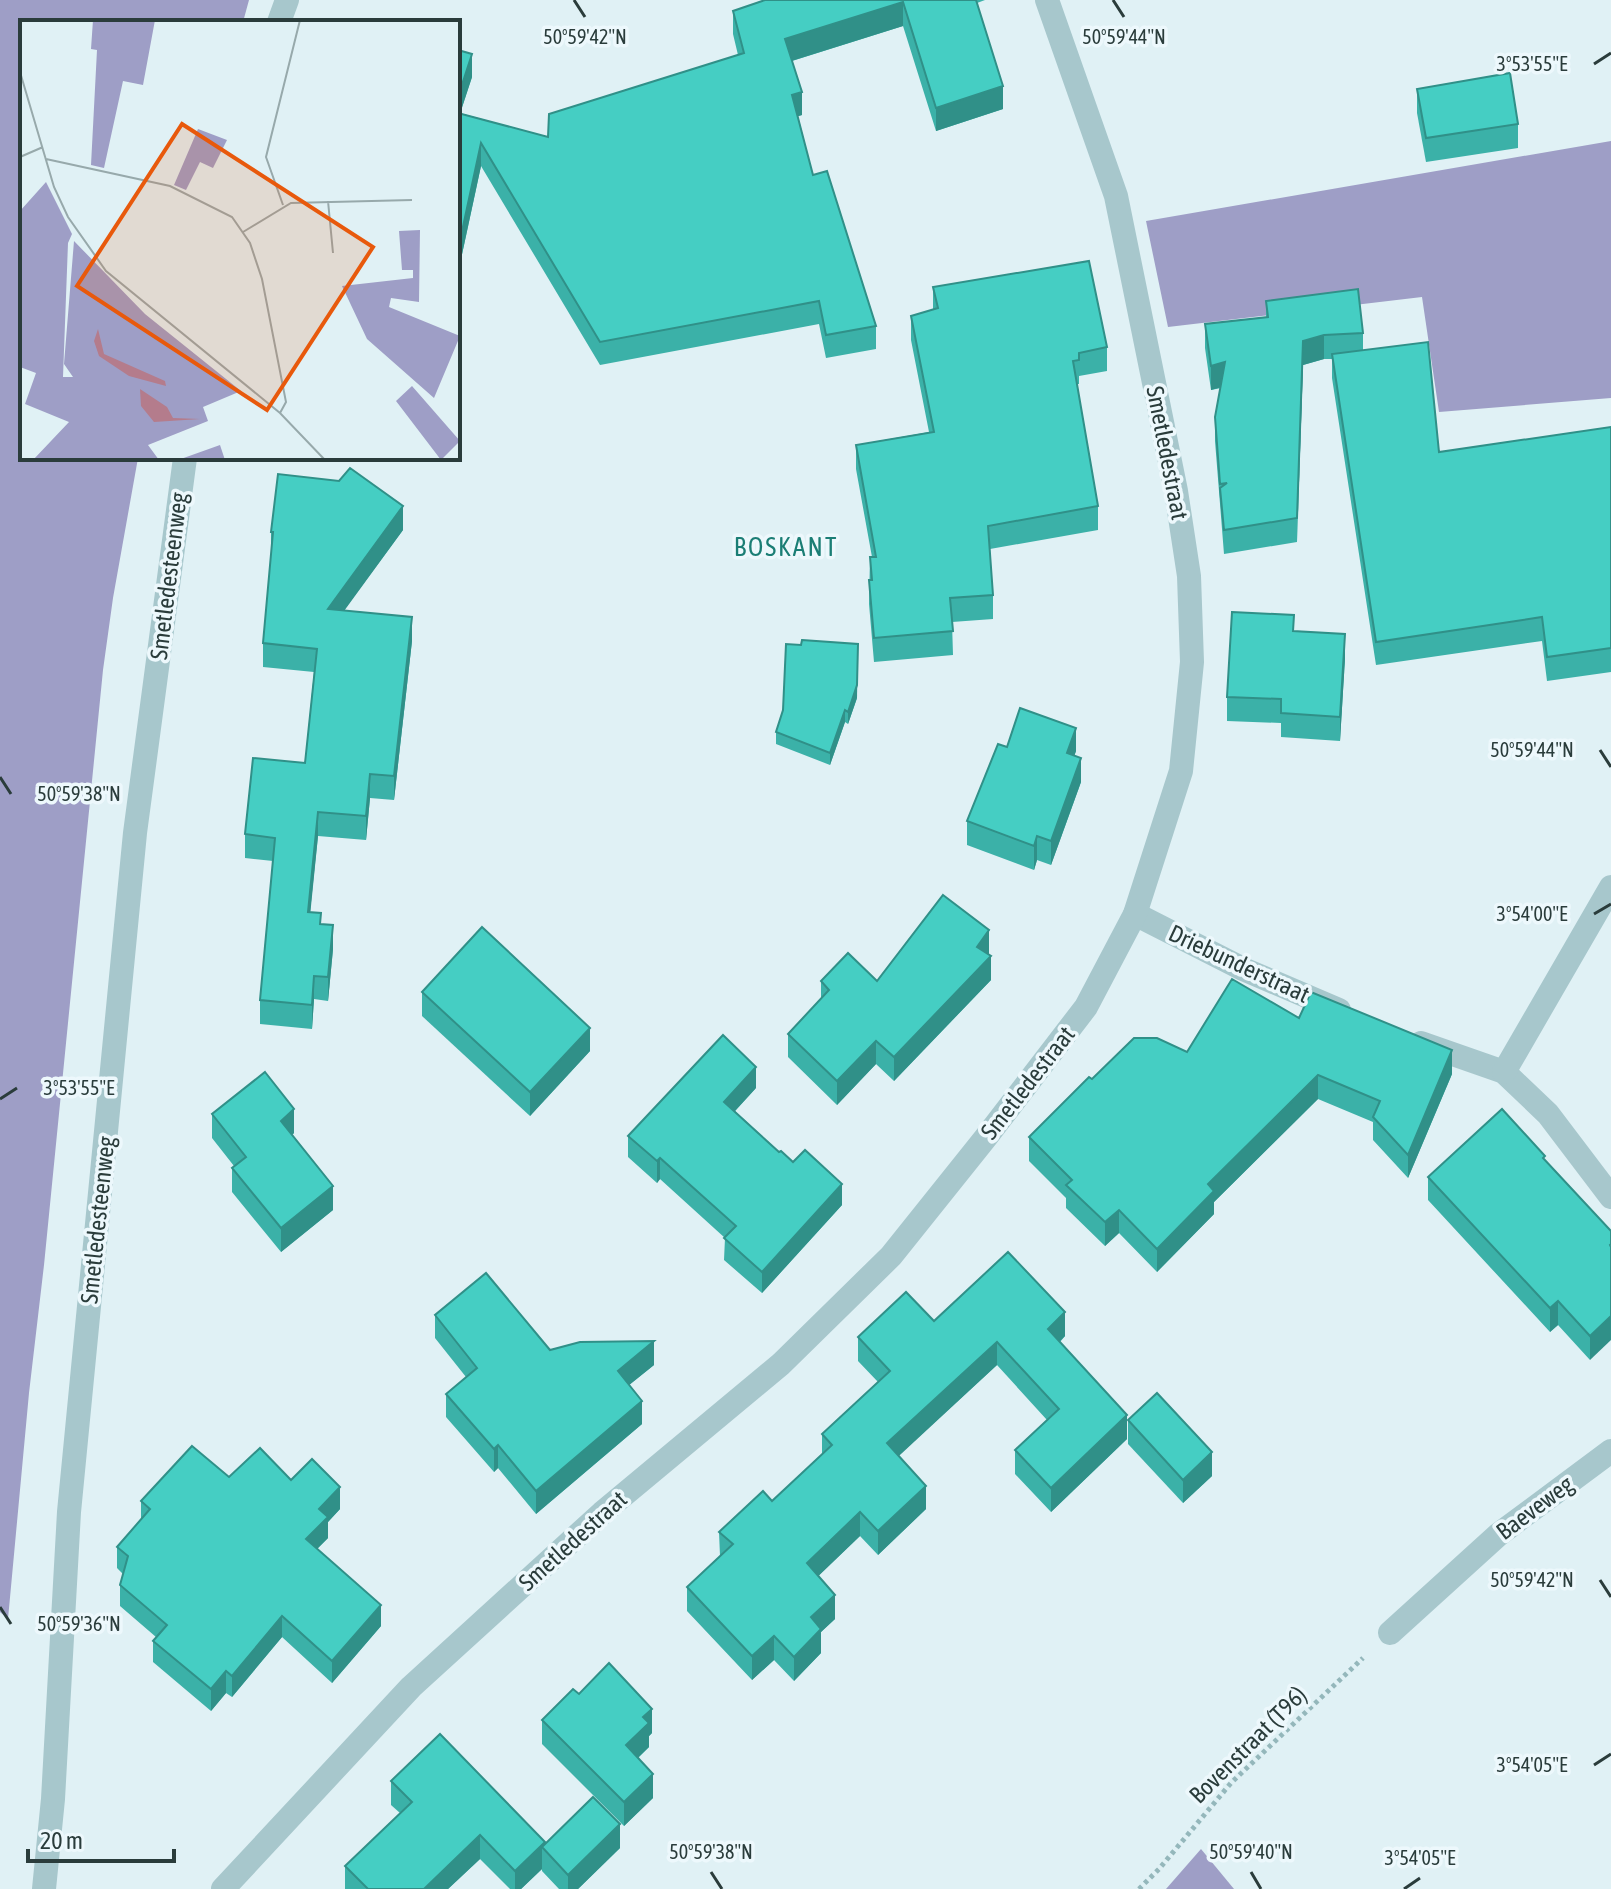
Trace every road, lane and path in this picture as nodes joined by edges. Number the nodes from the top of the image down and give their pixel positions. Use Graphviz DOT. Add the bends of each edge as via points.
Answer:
graph roads {
  1 [pos="287,0"];
  2 [pos="1047,0"];
  3 [pos="280,20"];
  4 [pos="185,460"];
  5 [pos="1611,887"];
  6 [pos="1135,914"];
  7 [pos="1363,1021"];
  8 [pos="1404,1037"];
  9 [pos="1504,1072"];
  10 [pos="1611,1197"];
  11 [pos="1611,1451"];
  12 [pos="1390,1633"];
  13 [pos="44,1889"];
  14 [pos="223,1889"];
  15 [pos="1139,1889"];
  1 -- 3 [label="street"];
  2 -- 6 [label="street, Smetledestraat" via="1116,196 1189,576 1192,662 1181,771"];
  4 -- 13 [label="street, Smetledesteenweg" via="134,849 69,1512"];
  5 -- 9 [label="street"];
  6 -- 7 [label="street, Driebunderstraat"];
  6 -- 14 [label="street, Smetledestraat" via="1086,1007 891,1256 781,1364 602,1513 411,1687"];
  8 -- 9 [label="street"];
  9 -- 10 [label="street" via="1548,1114"];
  11 -- 12 [label="street, Baeveweg" via="1498,1535"];
  12 -- 15 [label="path, Bovenstraat (T96)" via="1231,1783"];
}
